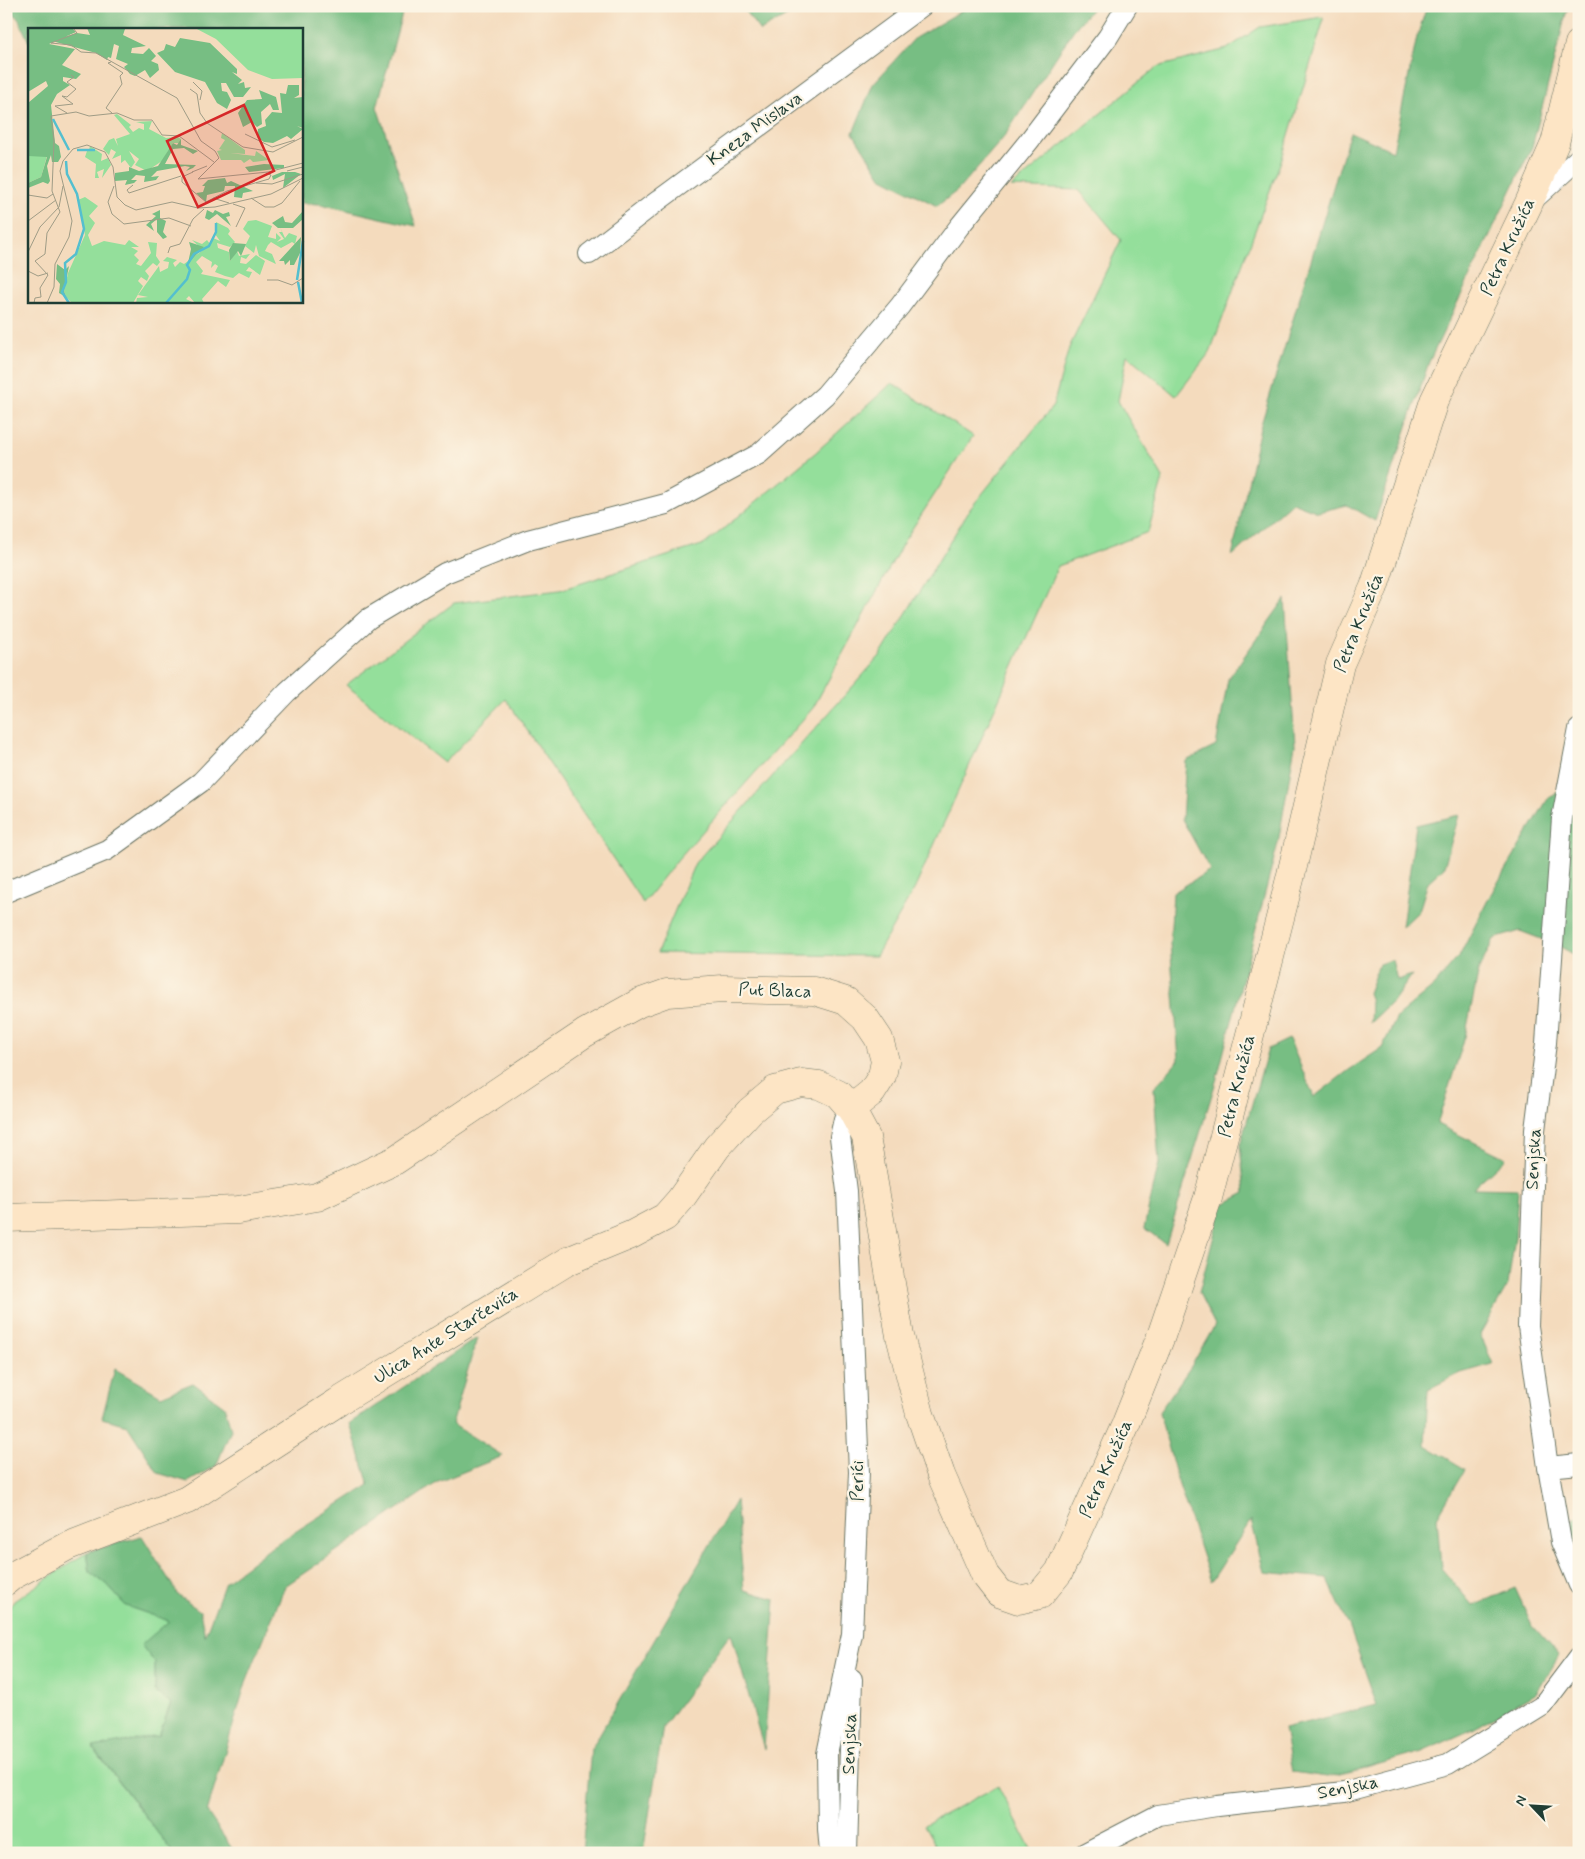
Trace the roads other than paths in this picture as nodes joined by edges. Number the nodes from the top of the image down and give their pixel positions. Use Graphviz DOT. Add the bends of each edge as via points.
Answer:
graph roads {
  1 [pos="922,6"];
  2 [pos="1127,6"];
  3 [pos="1579,44"];
  4 [pos="1579,84"];
  5 [pos="1562,111"];
  6 [pos="1579,158"];
  7 [pos="1528,205"];
  8 [pos="589,254"];
  9 [pos="1579,729"];
  10 [pos="6,892"];
  11 [pos="851,1109"];
  12 [pos="6,1218"];
  13 [pos="1579,1464"];
  14 [pos="1548,1467"];
  15 [pos="6,1581"];
  16 [pos="1579,1585"];
  17 [pos="852,1634"];
  18 [pos="1579,1657"];
  19 [pos="830,1853"];
  20 [pos="847,1853"];
  21 [pos="1085,1853"];
  1 -- 8 [label="street, Kneza Mislava"];
  2 -- 10 [label="street" via="1103,44 900,306 825,395 759,454 666,504 528,540 445,573 368,619 287,692 201,782 107,850"];
  3 -- 5 [label="street, Petra Kružića"];
  4 -- 5 [label="street"];
  5 -- 7 [label="street, Petra Kružića" via="1556,143"];
  6 -- 7 [label="street"];
  7 -- 11 [label="street, Petra Kružića" via="1434,401 1374,587 1340,664 1290,879 1208,1198 1162,1336 1126,1426 1062,1564 1040,1595 1019,1600 999,1593 985,1575 941,1475 920,1414 900,1336 866,1137"];
  9 -- 14 [label="street, Senjska" via="1562,818 1546,1043 1535,1130 1528,1326"];
  11 -- 12 [label="street, Put Blaca" via="872,1092 882,1076 885,1061 879,1039 865,1018 846,1001 814,990 723,989 667,993 639,1003 595,1028 396,1160 317,1197 238,1210"];
  11 -- 15 [label="street, Ulica Ante Starčevića" via="838,1094 819,1085 801,1083 776,1090 750,1111 717,1146 665,1217 568,1261 338,1402 187,1500 68,1546"];
  11 -- 17 [label="street, Perići" via="844,1119 840,1137 846,1191 859,1472"];
  13 -- 14 [label="street"];
  14 -- 16 [label="street, Senjska" via="1561,1542"];
  17 -- 19 [label="street, Perići" via="827,1754"];
  17 -- 20 [label="street, Senjska"];
  18 -- 21 [label="street, Senjska" via="1542,1706 1448,1764 1344,1792 1158,1815"];
}
